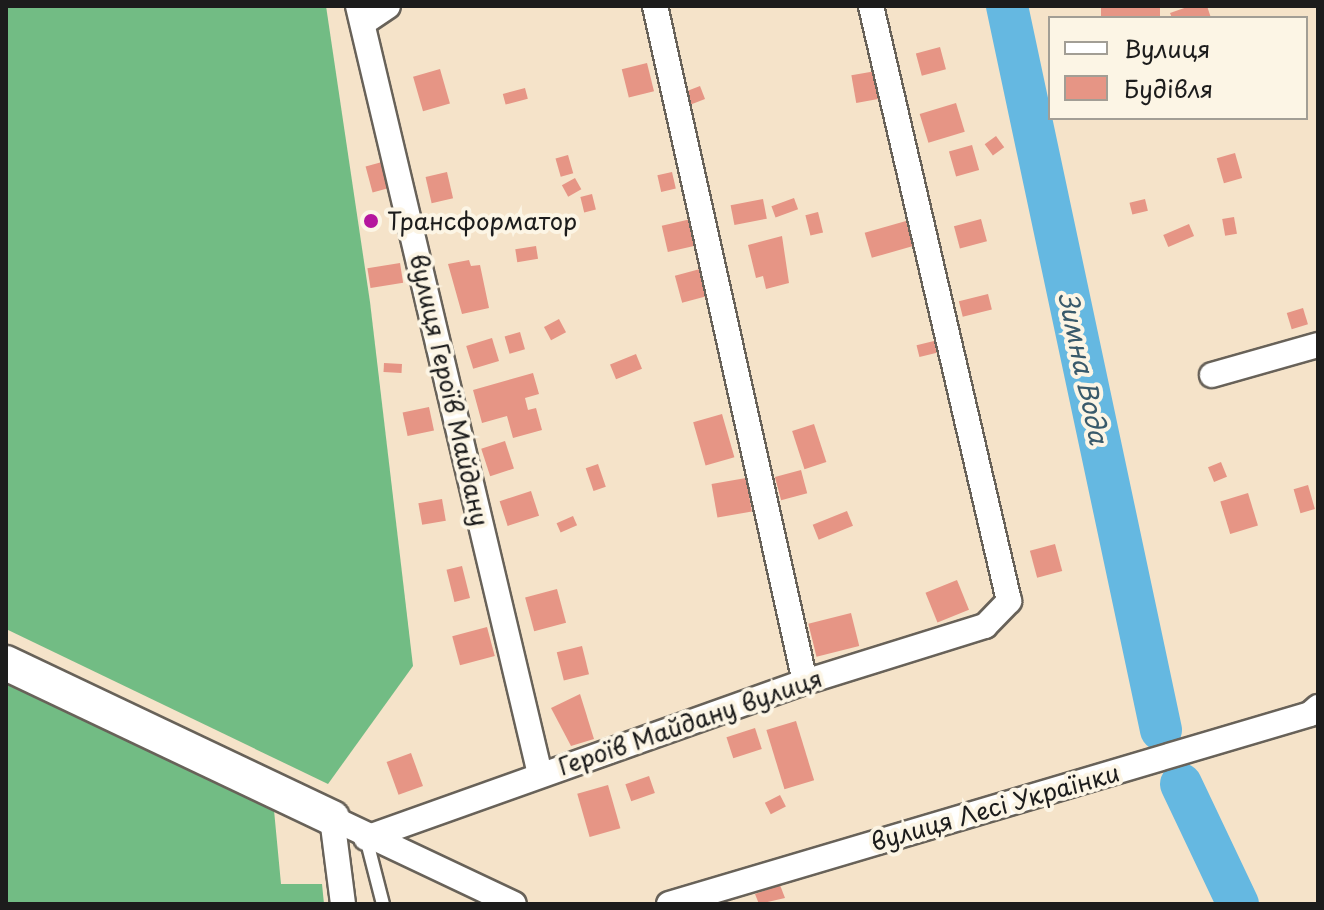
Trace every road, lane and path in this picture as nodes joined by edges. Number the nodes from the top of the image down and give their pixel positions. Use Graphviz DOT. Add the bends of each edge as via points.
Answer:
graph roads {
  1 [pos="388,6"];
  2 [pos="655,6"];
  3 [pos="871,6"];
  4 [pos="361,14"];
  5 [pos="1318,345"];
  6 [pos="1212,375"];
  7 [pos="6,663"];
  8 [pos="805,682"];
  9 [pos="1318,707"];
  10 [pos="540,774"];
  11 [pos="332,818"];
  12 [pos="366,838"];
  13 [pos="343,904"];
  14 [pos="383,904"];
  15 [pos="514,904"];
  16 [pos="669,904"];
  1 -- 4 [label="street"];
  2 -- 8 [label="street"];
  3 -- 8 [label="street, Героїв Майдану вулиця" via="1009,601 985,626"];
  4 -- 10 [label="street, вулиця Героїв Майдану"];
  5 -- 6 [label="street"];
  7 -- 11 [label="street"];
  8 -- 10 [label="street, Героїв Майдану вулиця"];
  9 -- 16 [label="street, вулиця Лесі Українки" via="1310,714"];
  10 -- 12 [label="street, Героїв Майдану вулиця"];
  11 -- 12 [label="street"];
  11 -- 13 [label="street"];
  12 -- 14 [label="lane"];
  12 -- 15 [label="street"];
}
